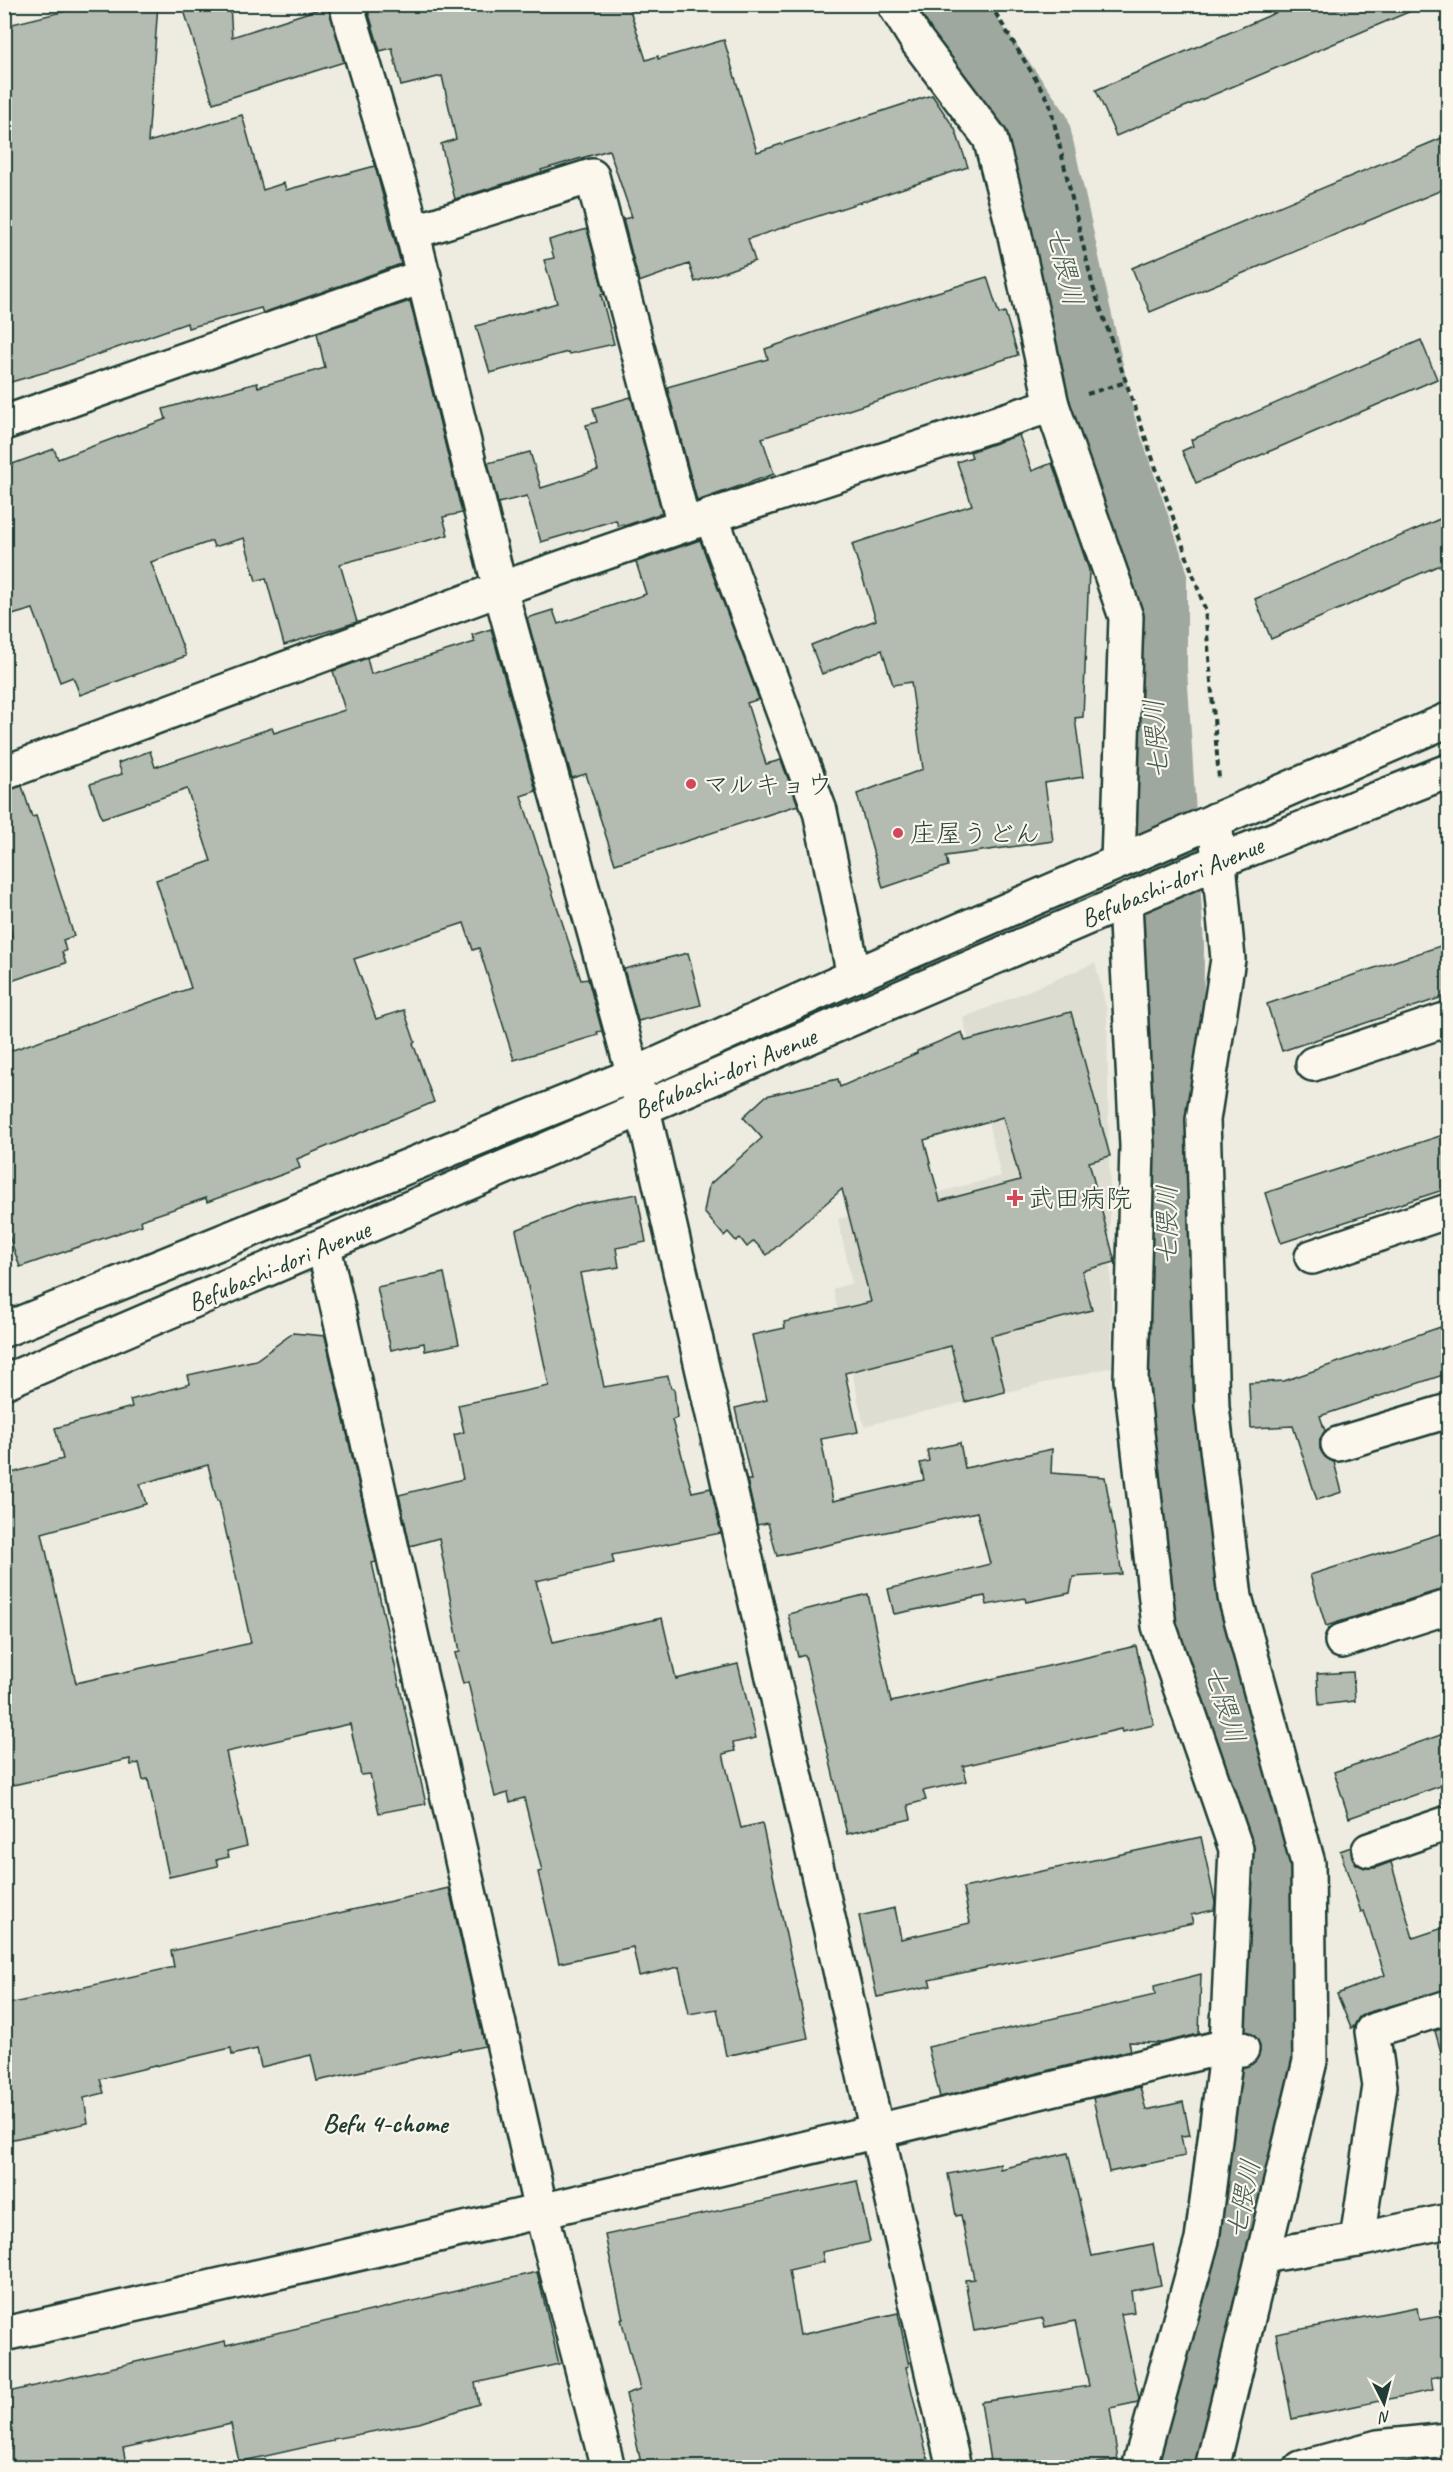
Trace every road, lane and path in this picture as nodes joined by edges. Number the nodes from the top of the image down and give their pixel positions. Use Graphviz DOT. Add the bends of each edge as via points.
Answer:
graph roads {
  1 [pos="346,4"];
  2 [pos="894,4"];
  3 [pos="990,4"];
  4 [pos="413,232"];
  5 [pos="424,276"];
  6 [pos="1052,405"];
  7 [pos="4,423"];
  8 [pos="698,520"];
  9 [pos="500,589"];
  10 [pos="1449,720"];
  11 [pos="1449,771"];
  12 [pos="4,773"];
  13 [pos="1220,784"];
  14 [pos="1208,823"];
  15 [pos="1124,859"];
  16 [pos="1210,865"];
  17 [pos="1129,900"];
  18 [pos="854,976"];
  19 [pos="1449,1019"];
  20 [pos="1313,1064"];
  21 [pos="633,1075"];
  22 [pos="643,1109"];
  23 [pos="1449,1211"];
  24 [pos="324,1247"];
  25 [pos="1312,1257"];
  26 [pos="4,1330"];
  27 [pos="4,1382"];
  28 [pos="1449,1411"];
  29 [pos="1338,1444"];
  30 [pos="1449,1607"];
  31 [pos="1342,1641"];
  32 [pos="1449,1823"];
  33 [pos="1369,1850"];
  34 [pos="1449,2007"];
  35 [pos="1235,2047"];
  36 [pos="877,2132"];
  37 [pos="541,2211"];
  38 [pos="1449,2221"];
  39 [pos="1357,2240"];
  40 [pos="1263,2256"];
  41 [pos="4,2334"];
  42 [pos="1449,2440"];
  43 [pos="608,2468"];
  44 [pos="954,2468"];
  45 [pos="1139,2468"];
  46 [pos="1212,2468"];
  47 [pos="1301,2468"];
  1 -- 4 [label="main road"];
  2 -- 6 [label="main road" via="990,138"];
  3 -- 13 [label="path" via="1049,101 1093,287 1205,609"];
  4 -- 5 [label="main road"];
  4 -- 8 [label="main road" via="592,176"];
  5 -- 7 [label="main road"];
  5 -- 9 [label="main road"];
  6 -- 8 [label="main road"];
  6 -- 15 [label="main road" via="1126,617"];
  8 -- 9 [label="main road"];
  8 -- 18 [label="main road" via="820,811"];
  9 -- 12 [label="main road"];
  9 -- 21 [label="main road"];
  10 -- 14 [label="main road, Befubashi-dori Avenue"];
  11 -- 16 [label="main road, Befubashi-dori Avenue"];
  14 -- 15 [label="main road, Befubashi-dori Avenue"];
  14 -- 16 [label="main road"];
  15 -- 18 [label="main road, Befubashi-dori Avenue"];
  16 -- 17 [label="main road, Befubashi-dori Avenue"];
  16 -- 40 [label="main road" via="1228,958 1203,1120 1212,1407 1235,1597 1308,1863 1297,2059"];
  17 -- 22 [label="main road, Befubashi-dori Avenue"];
  17 -- 35 [label="main road" via="1137,1146 1131,1380 1159,1626 1236,1848"];
  18 -- 21 [label="main road, Befubashi-dori Avenue"];
  19 -- 20 [label="main road"];
  21 -- 22 [label="main road"];
  21 -- 26 [label="main road, Befubashi-dori Avenue"];
  22 -- 24 [label="main road, Befubashi-dori Avenue"];
  22 -- 36 [label="main road"];
  23 -- 25 [label="main road"];
  24 -- 27 [label="main road, Befubashi-dori Avenue"];
  24 -- 37 [label="main road"];
  28 -- 29 [label="main road"];
  30 -- 31 [label="main road"];
  32 -- 33 [label="main road"];
  34 -- 39 [label="main road" via="1372,2031 1380,2086"];
  35 -- 36 [label="main road"];
  35 -- 45 [label="main road" via="1202,2240"];
  36 -- 37 [label="main road"];
  36 -- 44 [label="main road"];
  37 -- 41 [label="main road"];
  37 -- 43 [label="main road"];
  38 -- 39 [label="main road"];
  39 -- 40 [label="main road"];
  40 -- 46 [label="main road"];
  42 -- 47 [label="main road" via="1378,2447"];
}
